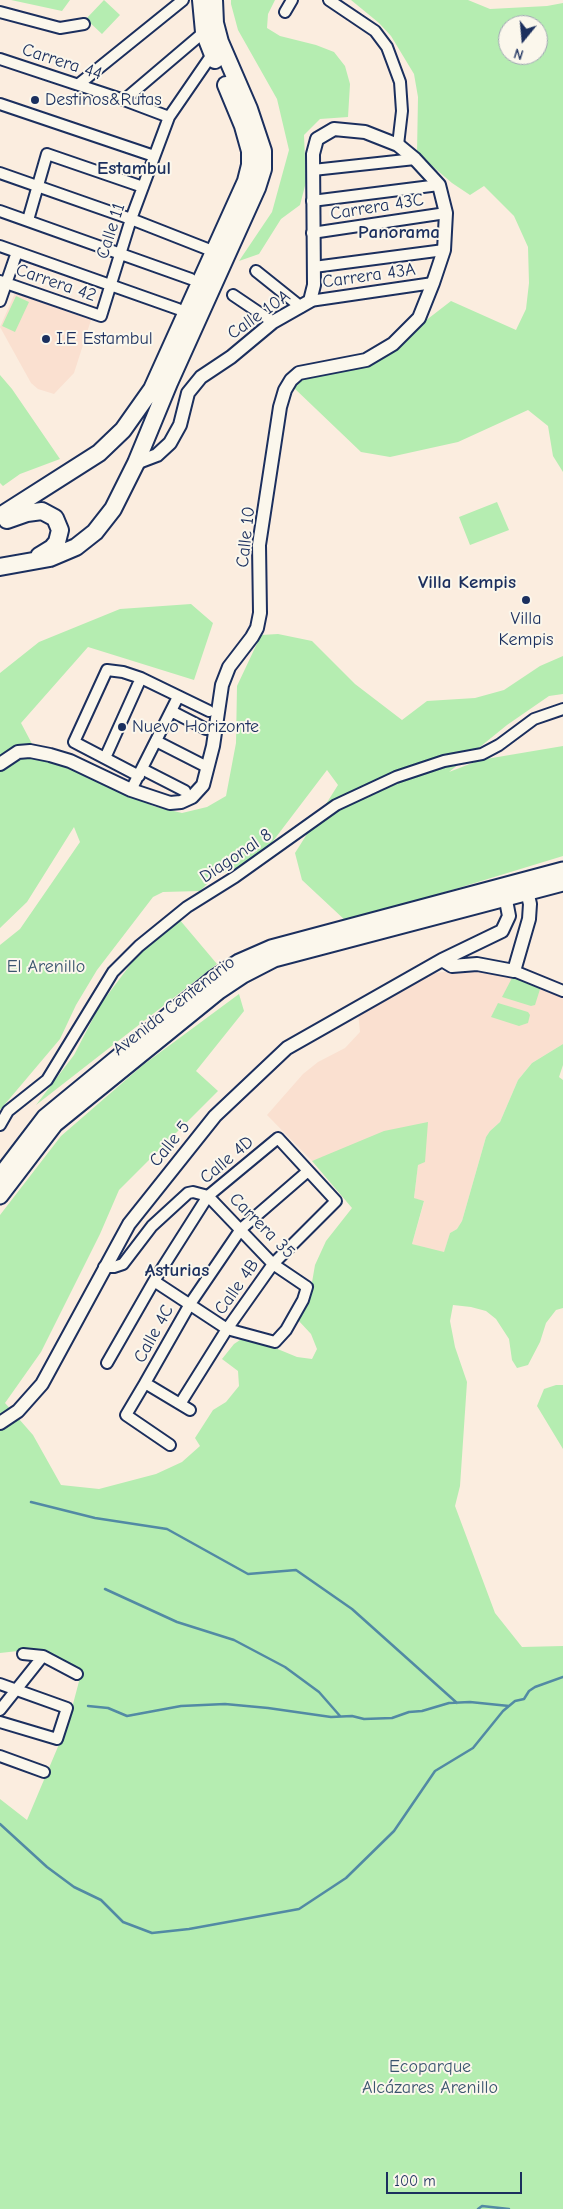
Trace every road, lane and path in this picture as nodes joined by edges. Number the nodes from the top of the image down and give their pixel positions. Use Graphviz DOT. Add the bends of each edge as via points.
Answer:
graph roads {
  1 [pos="183,0"];
  2 [pos="201,0"];
  3 [pos="214,0"];
  4 [pos="292,0"];
  5 [pos="329,0"];
  6 [pos="0,12"];
  7 [pos="285,12"];
  8 [pos="84,24"];
  9 [pos="204,32"];
  10 [pos="213,53"];
  11 [pos="0,59"];
  12 [pos="79,84"];
  13 [pos="124,100"];
  14 [pos="0,104"];
  15 [pos="170,117"];
  16 [pos="398,145"];
  17 [pos="313,154"];
  18 [pos="154,156"];
  19 [pos="415,158"];
  20 [pos="313,170"];
  21 [pos="0,173"];
  22 [pos="439,185"];
  23 [pos="37,186"];
  24 [pos="143,187"];
  25 [pos="312,201"];
  26 [pos="0,211"];
  27 [pos="446,213"];
  28 [pos="131,219"];
  29 [pos="28,220"];
  30 [pos="312,233"];
  31 [pos="0,246"];
  32 [pos="444,250"];
  33 [pos="17,252"];
  34 [pos="215,252"];
  35 [pos="120,253"];
  36 [pos="314,267"];
  37 [pos="256,271"];
  38 [pos="191,279"];
  39 [pos="3,282"];
  40 [pos="433,283"];
  41 [pos="112,284"];
  42 [pos="233,295"];
  43 [pos="0,301"];
  44 [pos="306,304"];
  45 [pos="178,309"];
  46 [pos="101,316"];
  47 [pos="273,322"];
  48 [pos="136,463"];
  49 [pos="0,516"];
  50 [pos="0,523"];
  51 [pos="6,566"];
  52 [pos="141,678"];
  53 [pos="178,697"];
  54 [pos="563,709"];
  55 [pos="171,711"];
  56 [pos="209,712"];
  57 [pos="206,729"];
  58 [pos="156,741"];
  59 [pos="105,758"];
  60 [pos="0,764"];
  61 [pos="207,767"];
  62 [pos="140,772"];
  63 [pos="131,790"];
  64 [pos="185,791"];
  65 [pos="563,870"];
  66 [pos="563,884"];
  67 [pos="526,886"];
  68 [pos="505,892"];
  69 [pos="442,960"];
  70 [pos="514,971"];
  71 [pos="563,991"];
  72 [pos="0,1125"];
  73 [pos="308,1172"];
  74 [pos="0,1176"];
  75 [pos="0,1196"];
  76 [pos="208,1196"];
  77 [pos="241,1229"];
  78 [pos="273,1264"];
  79 [pos="104,1267"];
  80 [pos="154,1281"];
  81 [pos="190,1304"];
  82 [pos="227,1329"];
  83 [pos="107,1363"];
  84 [pos="146,1381"];
  85 [pos="0,1423"];
  86 [pos="170,1445"];
  87 [pos="23,1654"];
  88 [pos="43,1656"];
  89 [pos="77,1674"];
  90 [pos="0,1684"];
  91 [pos="15,1690"];
  92 [pos="0,1710"];
  93 [pos="0,1722"];
  94 [pos="0,1756"];
  95 [pos="44,1772"];
  1 -- 12 [label="street"];
  2 -- 9 [label="highway"];
  3 -- 48 [label="highway" via="220,42 255,125 263,151 263,169"];
  4 -- 7 [label="street"];
  5 -- 16 [label="street" via="376,31 387,46 400,82 402,111"];
  6 -- 8 [label="street" via="60,28"];
  9 -- 10 [label="highway"];
  9 -- 13 [label="street"];
  10 -- 15 [label="street, Calle 11"];
  10 -- 34 [label="highway" via="250,151 246,180"];
  11 -- 12 [label="street, Carrera 44"];
  12 -- 13 [label="street, Carrera 44"];
  13 -- 15 [label="street, Carrera 44"];
  14 -- 18 [label="street"];
  15 -- 18 [label="street, Calle 11"];
  16 -- 17 [label="street, Calle 10" via="365,132 334,129 317,139"];
  16 -- 19 [label="street, Calle 10"];
  17 -- 20 [label="street, Calle 10A"];
  18 -- 24 [label="street, Calle 11"];
  19 -- 20 [label="street"];
  19 -- 22 [label="street, Calle 10"];
  20 -- 25 [label="street, Calle 10A"];
  21 -- 23 [label="street"];
  22 -- 25 [label="street"];
  22 -- 27 [label="street, Calle 10"];
  23 -- 24 [label="street" via="47,154"];
  23 -- 28 [label="street"];
  23 -- 29 [label="street"];
  24 -- 28 [label="street, Calle 11"];
  25 -- 30 [label="street, Calle 10A"];
  26 -- 29 [label="street"];
  27 -- 30 [label="street, Carrera 43C"];
  27 -- 32 [label="street, Calle 10"];
  28 -- 34 [label="street"];
  28 -- 35 [label="street, Calle 11"];
  29 -- 35 [label="street"];
  30 -- 36 [label="street, Calle 10A"];
  31 -- 33 [label="street"];
  32 -- 36 [label="street"];
  32 -- 40 [label="street, Calle 10"];
  33 -- 39 [label="street"];
  33 -- 41 [label="street"];
  34 -- 49 [label="highway" via="155,384 123,430 99,453"];
  35 -- 38 [label="street"];
  35 -- 41 [label="street, Calle 11"];
  36 -- 44 [label="street, Calle 10A" via="314,285"];
  37 -- 44 [label="street"];
  39 -- 43 [label="street"];
  39 -- 46 [label="street, Carrera 42"];
  40 -- 44 [label="street, Carrera 43A"];
  40 -- 63 [label="street, Calle 10" via="419,318 393,344 366,360 299,373 288,385 280,407 260,539 257,628 229,667 222,685 213,746 203,785 192,797 170,803"];
  41 -- 45 [label="street"];
  41 -- 46 [label="street, Calle 11"];
  42 -- 47 [label="street"];
  44 -- 47 [label="street, Calle 10A"];
  47 -- 48 [label="street, Calle 10A" via="231,357 201,376 188,394 180,426 170,443"];
  48 -- 51 [label="highway" via="113,509 95,532 62,554"];
  50 -- 51 [label="highway" via="42,511 55,518 59,526 60,536 52,548"];
  52 -- 53 [label="street"];
  52 -- 59 [label="street"];
  52 -- 59 [label="street" via="107,670 74,742"];
  53 -- 55 [label="street"];
  53 -- 56 [label="street"];
  54 -- 72 [label="street, Diagonal 8" via="534,720 482,754 444,761 396,777 336,806 187,907 113,972 47,1080 8,1111"];
  55 -- 57 [label="street"];
  55 -- 58 [label="street"];
  58 -- 61 [label="street"];
  58 -- 62 [label="street"];
  59 -- 62 [label="street"];
  60 -- 63 [label="street, Calle 10" via="18,752 30,750 70,761"];
  62 -- 63 [label="street"];
  62 -- 64 [label="street"];
  65 -- 67 [label="main road, Avenida Centenario"];
  66 -- 67 [label="main road, Avenida Centenario"];
  67 -- 68 [label="main road, Avenida Centenario"];
  67 -- 70 [label="street" via="529,919"];
  68 -- 69 [label="street, Calle 5" via="509,916 502,931"];
  68 -- 74 [label="main road, Avenida Centenario" via="254,954 224,971 45,1118"];
  68 -- 75 [label="main road, Avenida Centenario" via="274,959 243,975 55,1124"];
  69 -- 70 [label="street" via="452,966 477,964"];
  69 -- 79 [label="street, Calle 5" via="287,1048 215,1116 139,1210"];
  70 -- 71 [label="street"];
  73 -- 76 [label="street, Calle 4D" via="278,1138"];
  73 -- 77 [label="street, Calle 4C"];
  73 -- 78 [label="street, Calle 4B" via="336,1201"];
  76 -- 77 [label="street, Carrera 35"];
  76 -- 79 [label="street, Carrera 35" via="188,1193 152,1226 122,1264 114,1268"];
  76 -- 80 [label="street, Calle 4D"];
  77 -- 78 [label="street, Carrera 35"];
  77 -- 81 [label="street, Calle 4C"];
  78 -- 82 [label="street, Calle 4B"];
  78 -- 82 [label="street, Carrera 35" via="307,1287 286,1330 275,1342"];
  79 -- 85 [label="street, Calle 5" via="42,1384 18,1411"];
  80 -- 81 [label="street"];
  80 -- 83 [label="street, Calle 4D"];
  81 -- 82 [label="street"];
  81 -- 84 [label="street, Calle 4C"];
  82 -- 84 [label="street, Calle 4B" via="185,1407"];
  84 -- 86 [label="street, Calle 4C" via="126,1415"];
  87 -- 88 [label="street"];
  88 -- 89 [label="street"];
  88 -- 91 [label="street"];
  90 -- 91 [label="street"];
  91 -- 92 [label="street"];
  91 -- 93 [label="street" via="68,1708 57,1739"];
  94 -- 95 [label="street"];
}
